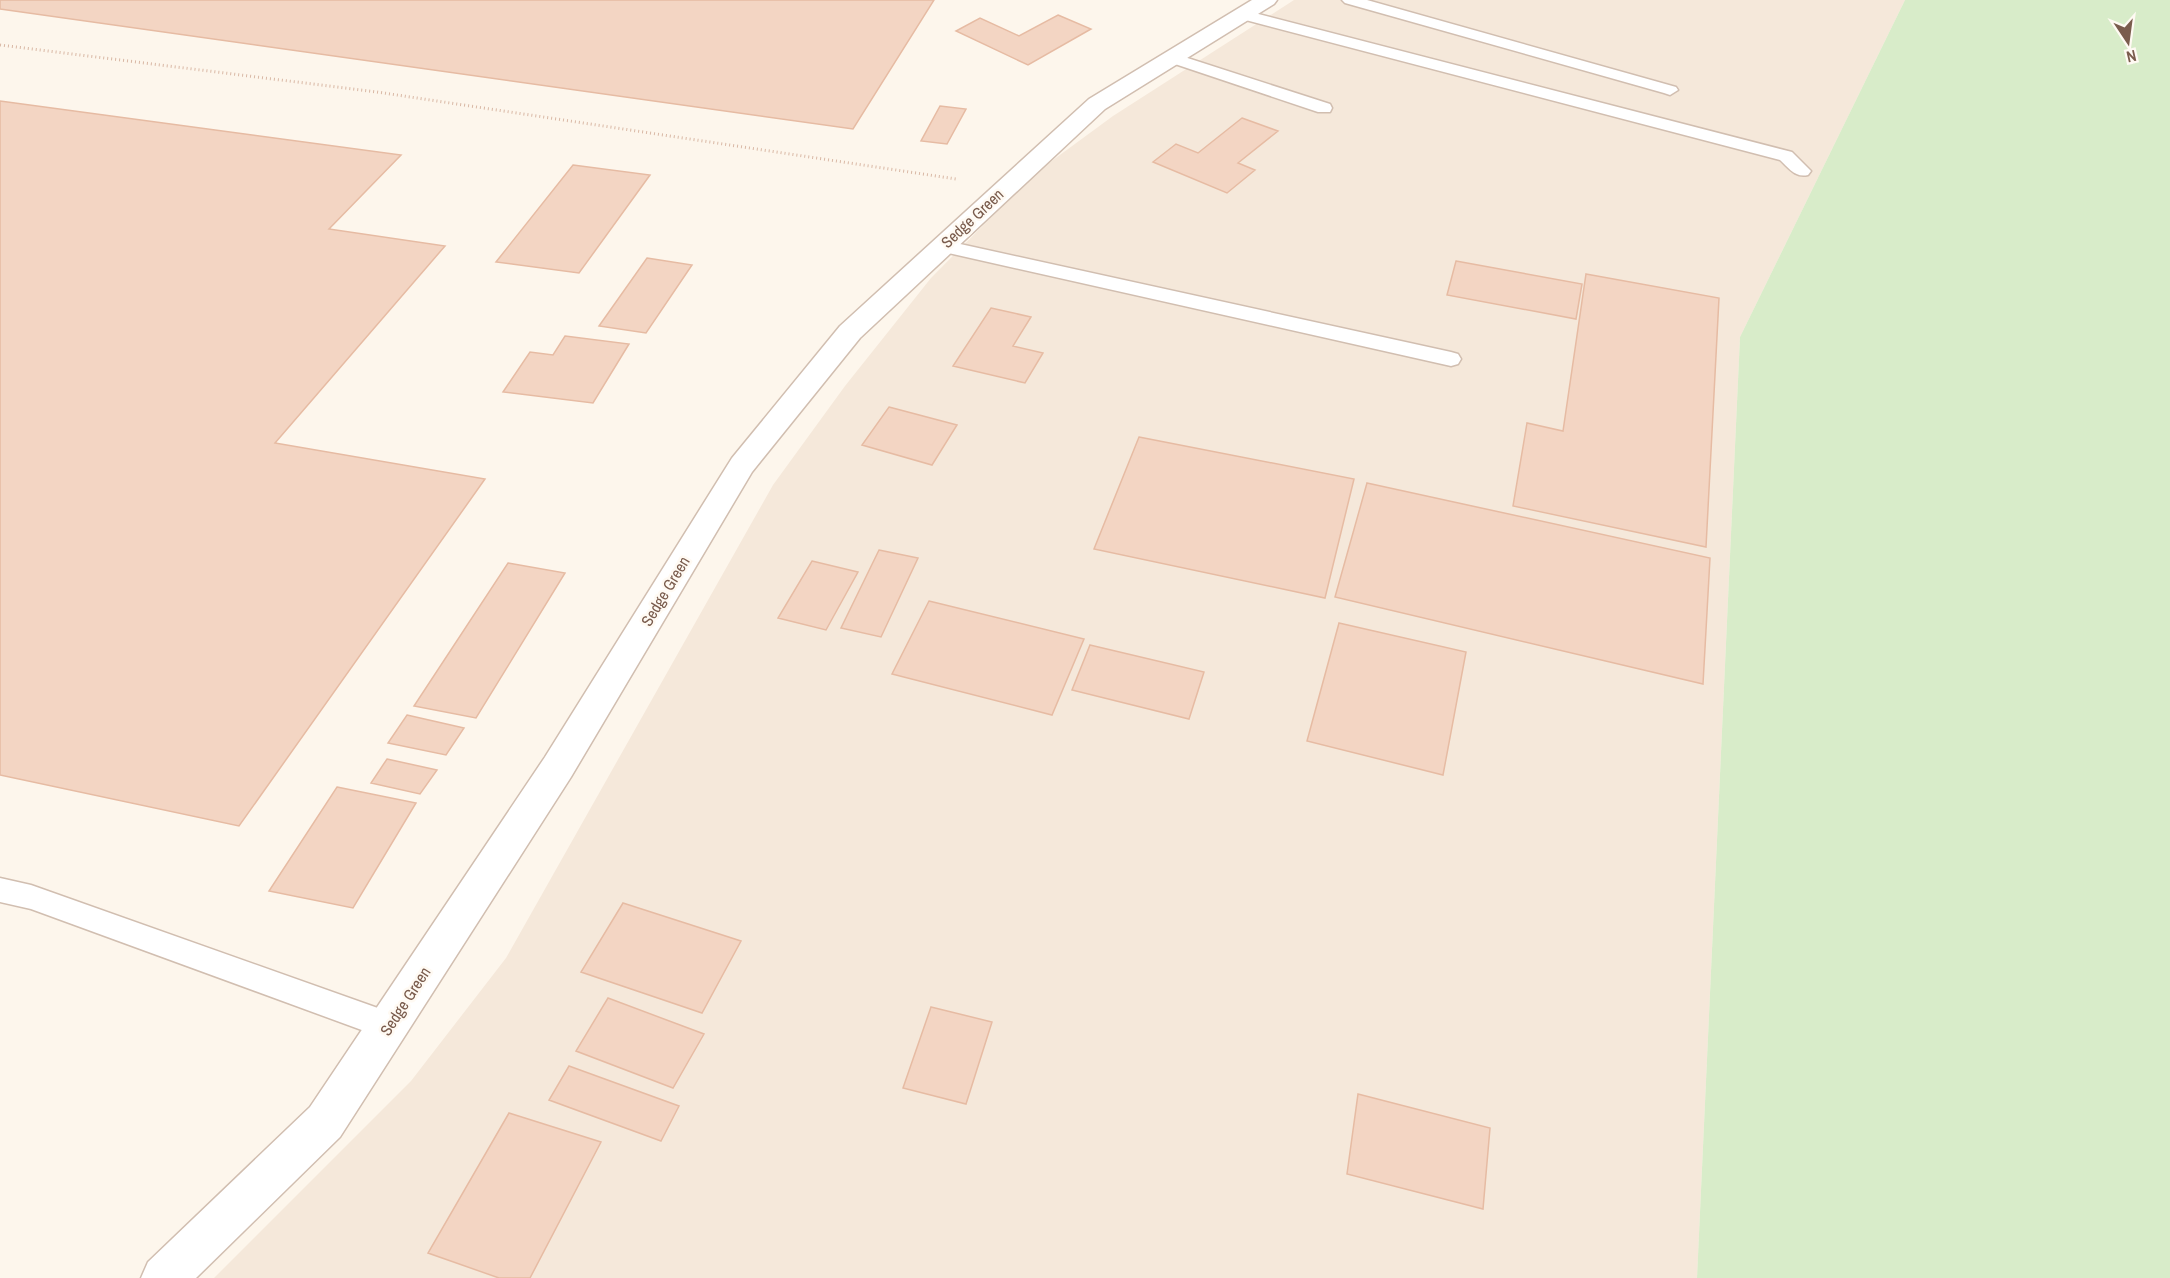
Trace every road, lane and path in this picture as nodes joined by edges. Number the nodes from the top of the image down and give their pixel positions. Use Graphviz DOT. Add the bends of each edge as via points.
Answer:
graph roads {
  1 [pos="1350,0"];
  2 [pos="1255,7"];
  3 [pos="0,45"];
  4 [pos="1172,58"];
  5 [pos="1670,90"];
  6 [pos="1324,108"];
  7 [pos="1802,171"];
  8 [pos="1006,186"];
  9 [pos="942,246"];
  10 [pos="1451,359"];
  11 [pos="0,890"];
  12 [pos="388,1026"];
  13 [pos="164,1278"];
  1 -- 5 [label="lane"];
  2 -- 4 [label="street, Sedge Green"];
  2 -- 7 [label="lane" via="1786,156"];
  3 -- 8 [label="path" via="377,92"];
  4 -- 6 [label="lane"];
  4 -- 8 [label="street, Sedge Green" via="1097,104"];
  8 -- 9 [label="street, Sedge Green"];
  9 -- 10 [label="lane"];
  9 -- 12 [label="street, Sedge Green" via="850,332 742,465 558,767"];
  11 -- 12 [label="lane" via="31,897"];
  12 -- 13 [label="street, Sedge Green" via="325,1122"];
}
